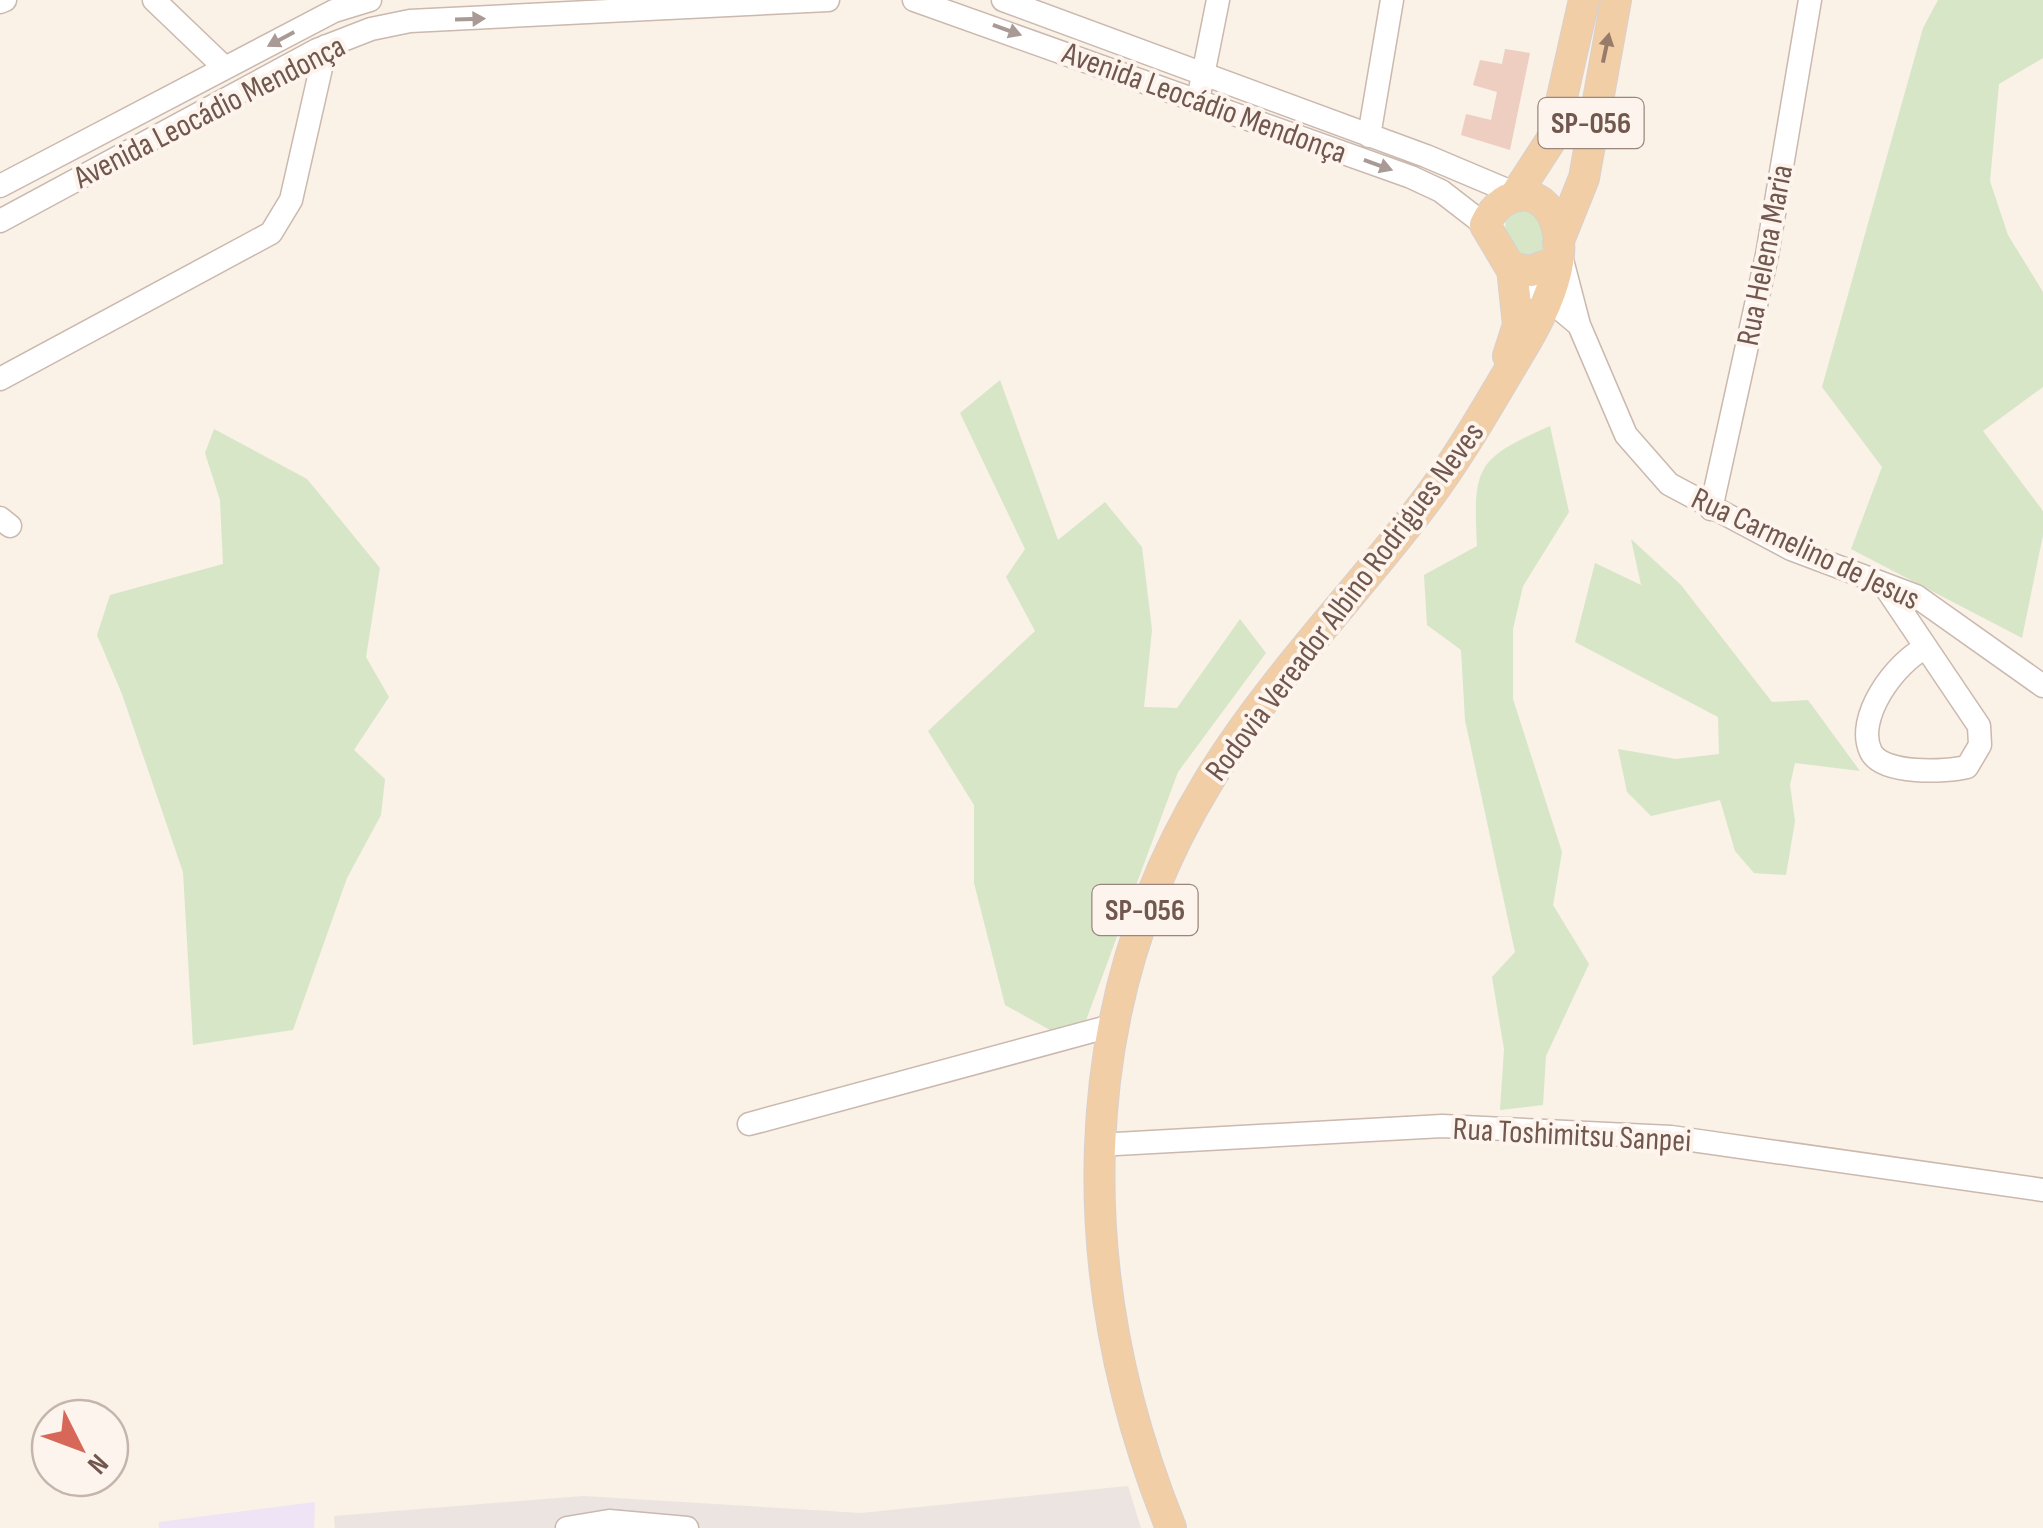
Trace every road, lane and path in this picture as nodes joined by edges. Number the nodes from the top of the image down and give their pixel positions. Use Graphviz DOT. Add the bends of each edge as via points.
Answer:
graph roads {
  1 [pos="154,0"];
  2 [pos="370,0"];
  3 [pos="828,0"];
  4 [pos="914,0"];
  5 [pos="1005,0"];
  6 [pos="1218,0"];
  7 [pos="1392,0"];
  8 [pos="1584,0"];
  9 [pos="1616,0"];
  10 [pos="1810,0"];
  11 [pos="662,5"];
  12 [pos="407,10"];
  13 [pos="326,46"];
  14 [pos="225,68"];
  15 [pos="1204,76"];
  16 [pos="1198,100"];
  17 [pos="1370,136"];
  18 [pos="0,186"];
  19 [pos="1516,194"];
  20 [pos="0,221"];
  21 [pos="1485,226"];
  22 [pos="1556,253"];
  23 [pos="1511,268"];
  24 [pos="1551,300"];
  25 [pos="1579,325"];
  26 [pos="0,379"];
  27 [pos="1498,388"];
  28 [pos="1711,510"];
  29 [pos="1886,588"];
  30 [pos="1925,648"];
  31 [pos="2043,686"];
  32 [pos="1111,1026"];
  33 [pos="748,1124"];
  34 [pos="1098,1144"];
  35 [pos="2043,1190"];
  36 [pos="567,1528"];
  37 [pos="688,1528"];
  38 [pos="1171,1528"];
  1 -- 14 [label="street"];
  2 -- 14 [label="street, Avenida Leocádio Mendonça, one-way"];
  3 -- 11 [label="street, Avenida Leocádio Mendonça"];
  4 -- 16 [label="street, Avenida Leocádio Mendonça, one-way"];
  5 -- 15 [label="street, Avenida Leocádio Mendonça"];
  6 -- 15 [label="street"];
  7 -- 17 [label="street"];
  8 -- 19 [label="main road" via="1553,137"];
  22 -- 9 [label="main road, Rodovia Vereador Albino Rodrigues Neves / SP-056, one-way" via="1584,178"];
  10 -- 28 [label="street, Rua Helena Maria" via="1767,255"];
  12 -- 11 [label="street, Avenida Leocádio Mendonça, one-way"];
  12 -- 13 [label="street, Avenida Leocádio Mendonça"];
  13 -- 20 [label="street, Avenida Leocádio Mendonça"];
  13 -- 26 [label="street" via="291,200 271,234"];
  14 -- 18 [label="street, Avenida Leocádio Mendonça"];
  15 -- 16 [label="street"];
  15 -- 17 [label="street, Avenida Leocádio Mendonça"];
  16 -- 21 [label="street, Avenida Leocádio Mendonça, one-way" via="1411,177"];
  17 -- 19 [label="street, Avenida Leocádio Mendonça"];
  19 -- 21 [label="main road" via="1501,200"];
  19 -- 22 [label="main road" via="1541,202 1558,233"];
  21 -- 23 [label="main road"];
  22 -- 23 [label="main road" via="1531,271"];
  22 -- 24 [label="main road, Rodovia Vereador Albino Rodrigues Neves / SP-056"];
  22 -- 25 [label="street, Rua Carmelino de Jesus"];
  23 -- 24 [label="street, Rua Carmelino de Jesus"];
  23 -- 27 [label="main road" via="1518,326"];
  24 -- 25 [label="street, Rua Carmelino de Jesus"];
  24 -- 27 [label="main road, Rodovia Vereador Albino Rodrigues Neves / SP-056"];
  25 -- 28 [label="street, Rua Carmelino de Jesus" via="1626,435 1669,484"];
  27 -- 32 [label="main road, Rodovia Vereador Albino Rodrigues Neves / SP-056" via="1425,503 1209,780 1151,892"];
  28 -- 29 [label="street, Rua Carmelino de Jesus"];
  29 -- 30 [label="street"];
  29 -- 31 [label="street, Rua Carmelino de Jesus" via="1942,611"];
  30 -- 30 [label="street" via="1978,726 1980,745 1967,766 1946,772 1906,768 1870,751 1874,708 1888,679"];
  32 -- 33 [label="street"];
  32 -- 34 [label="main road, Rodovia Vereador Albino Rodrigues Neves / SP-056"];
  34 -- 35 [label="street, Rua Toshimitsu Sanpei" via="1442,1126 1614,1134"];
  34 -- 38 [label="main road, Rodovia Vereador Albino Rodrigues Neves / SP-056" via="1102,1263 1114,1346 1138,1448"];
  36 -- 37 [label="street" via="609,1520"];
}
